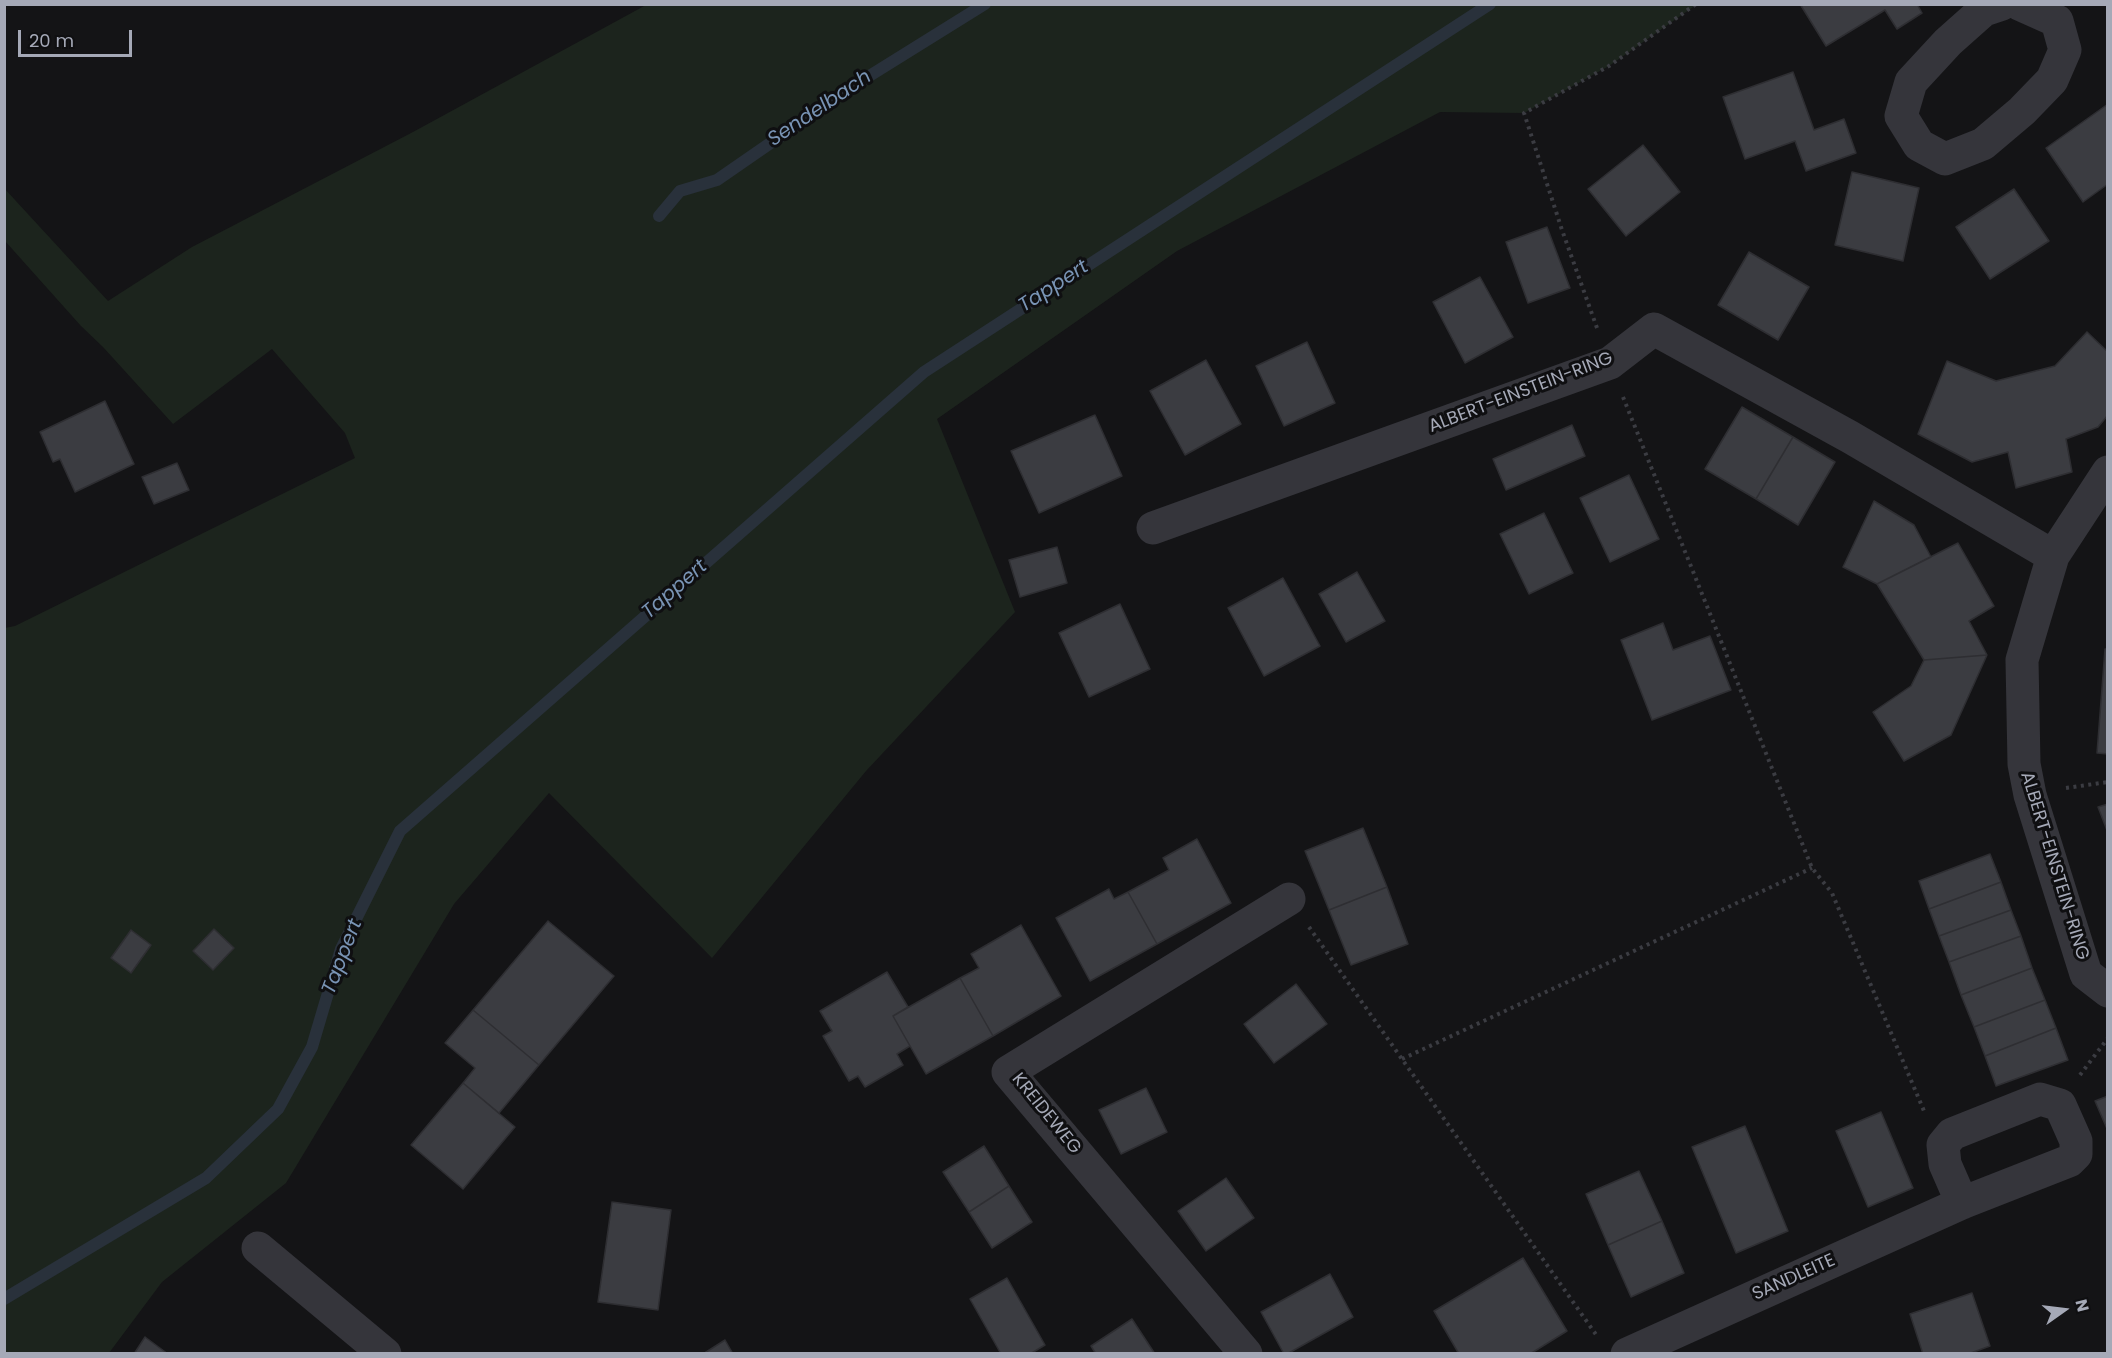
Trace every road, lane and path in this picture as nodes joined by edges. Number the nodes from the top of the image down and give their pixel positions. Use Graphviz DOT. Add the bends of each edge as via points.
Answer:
graph roads {
  1 [pos="1696,4"];
  2 [pos="2002,4"];
  3 [pos="2019,4"];
  4 [pos="2069,13"];
  5 [pos="1610,363"];
  6 [pos="2108,472"];
  7 [pos="1154,528"];
  8 [pos="2053,556"];
  9 [pos="2108,782"];
  10 [pos="2090,784"];
  11 [pos="1812,868"];
  12 [pos="1290,899"];
  13 [pos="2108,991"];
  14 [pos="2108,1038"];
  15 [pos="1402,1059"];
  16 [pos="2060,1105"];
  17 [pos="1945,1164"];
  18 [pos="1962,1203"];
  19 [pos="258,1248"];
  20 [pos="1615,1349"];
  21 [pos="385,1353"];
  22 [pos="1246,1353"];
  1 -- 5 [label="path" via="1609,66 1524,113"];
  2 -- 4 [label="street" via="1984,10 1911,82 1901,116 1919,145 1945,159 1983,144 2052,80 2065,50"];
  3 -- 4 [label="street"];
  5 -- 7 [label="street, ALBERT-EINSTEIN-RING"];
  5 -- 8 [label="street, ALBERT-EINSTEIN-RING" via="1654,329"];
  5 -- 11 [label="path"];
  6 -- 8 [label="street, ALBERT-EINSTEIN-RING"];
  8 -- 13 [label="street, ALBERT-EINSTEIN-RING" via="2022,660 2024,764 2030,795 2086,974"];
  9 -- 10 [label="path"];
  11 -- 15 [label="path"];
  11 -- 17 [label="path" via="1832,893"];
  12 -- 15 [label="path"];
  12 -- 22 [label="street, KREIDEWEG" via="1008,1072"];
  14 -- 16 [label="path"];
  15 -- 20 [label="path"];
  16 -- 17 [label="street" via="2040,1099 1952,1134 1943,1145"];
  16 -- 18 [label="street, SANDLEITE" via="2076,1141 2076,1154 2069,1161"];
  17 -- 18 [label="street"];
  18 -- 20 [label="street, SANDLEITE"];
  19 -- 21 [label="street"];
}
